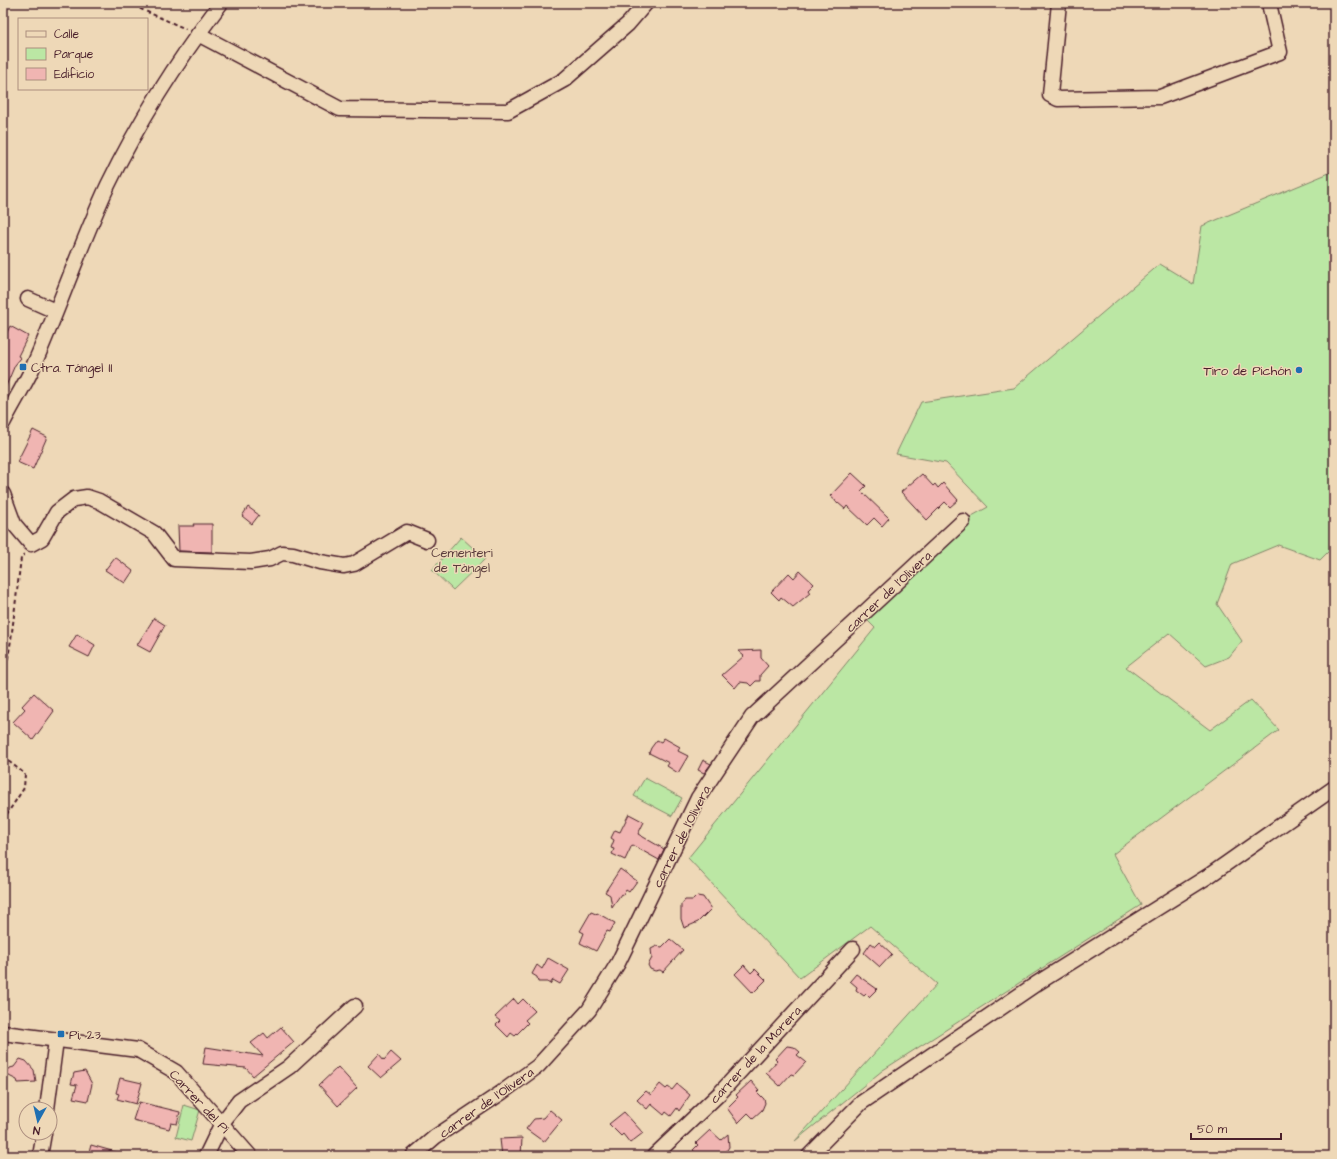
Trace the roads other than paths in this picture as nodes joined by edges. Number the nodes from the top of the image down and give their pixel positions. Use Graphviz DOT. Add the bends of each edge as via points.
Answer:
graph roads {
  1 [pos="221,3"];
  2 [pos="646,3"];
  3 [pos="1059,3"];
  4 [pos="1271,3"];
  5 [pos="198,34"];
  6 [pos="28,299"];
  7 [pos="55,311"];
  8 [pos="3,423"];
  9 [pos="3,494"];
  10 [pos="963,521"];
  11 [pos="427,540"];
  12 [pos="1334,788"];
  13 [pos="853,949"];
  14 [pos="355,1006"];
  15 [pos="3,1033"];
  16 [pos="56,1040"];
  17 [pos="48,1101"];
  18 [pos="222,1123"];
  19 [pos="43,1141"];
  20 [pos="40,1156"];
  21 [pos="206,1156"];
  22 [pos="250,1156"];
  23 [pos="413,1156"];
  24 [pos="654,1156"];
  25 [pos="809,1156"];
  1 -- 5 [label="street"];
  2 -- 5 [label="street" via="628,24 564,80 508,111 340,109"];
  3 -- 4 [label="street" via="1050,95 1058,99 1160,97 1280,52"];
  5 -- 7 [label="street" via="168,78 124,153"];
  6 -- 7 [label="street"];
  7 -- 8 [label="street" via="31,370"];
  9 -- 11 [label="street" via="14,524 31,544 42,538 57,512 74,499 87,497 99,501 154,533 174,559 250,562 270,559 282,553 344,566 354,564 406,532"];
  10 -- 23 [label="street, carrer de l'Olivera" via="752,717 698,798 618,962 589,1010 538,1066 435,1137"];
  12 -- 25 [label="street" via="1210,876 1036,984 861,1103"];
  13 -- 24 [label="street, carrer de la Morera" via="720,1093"];
  14 -- 18 [label="street" via="289,1067 239,1101"];
  15 -- 16 [label="street, Carrer del Pi"];
  16 -- 17 [label="street"];
  16 -- 18 [label="street, Carrer del Pi" via="138,1050 176,1072"];
  18 -- 21 [label="street"];
  18 -- 22 [label="street, Carrer del Pi"];
  19 -- 20 [label="street"];
}
